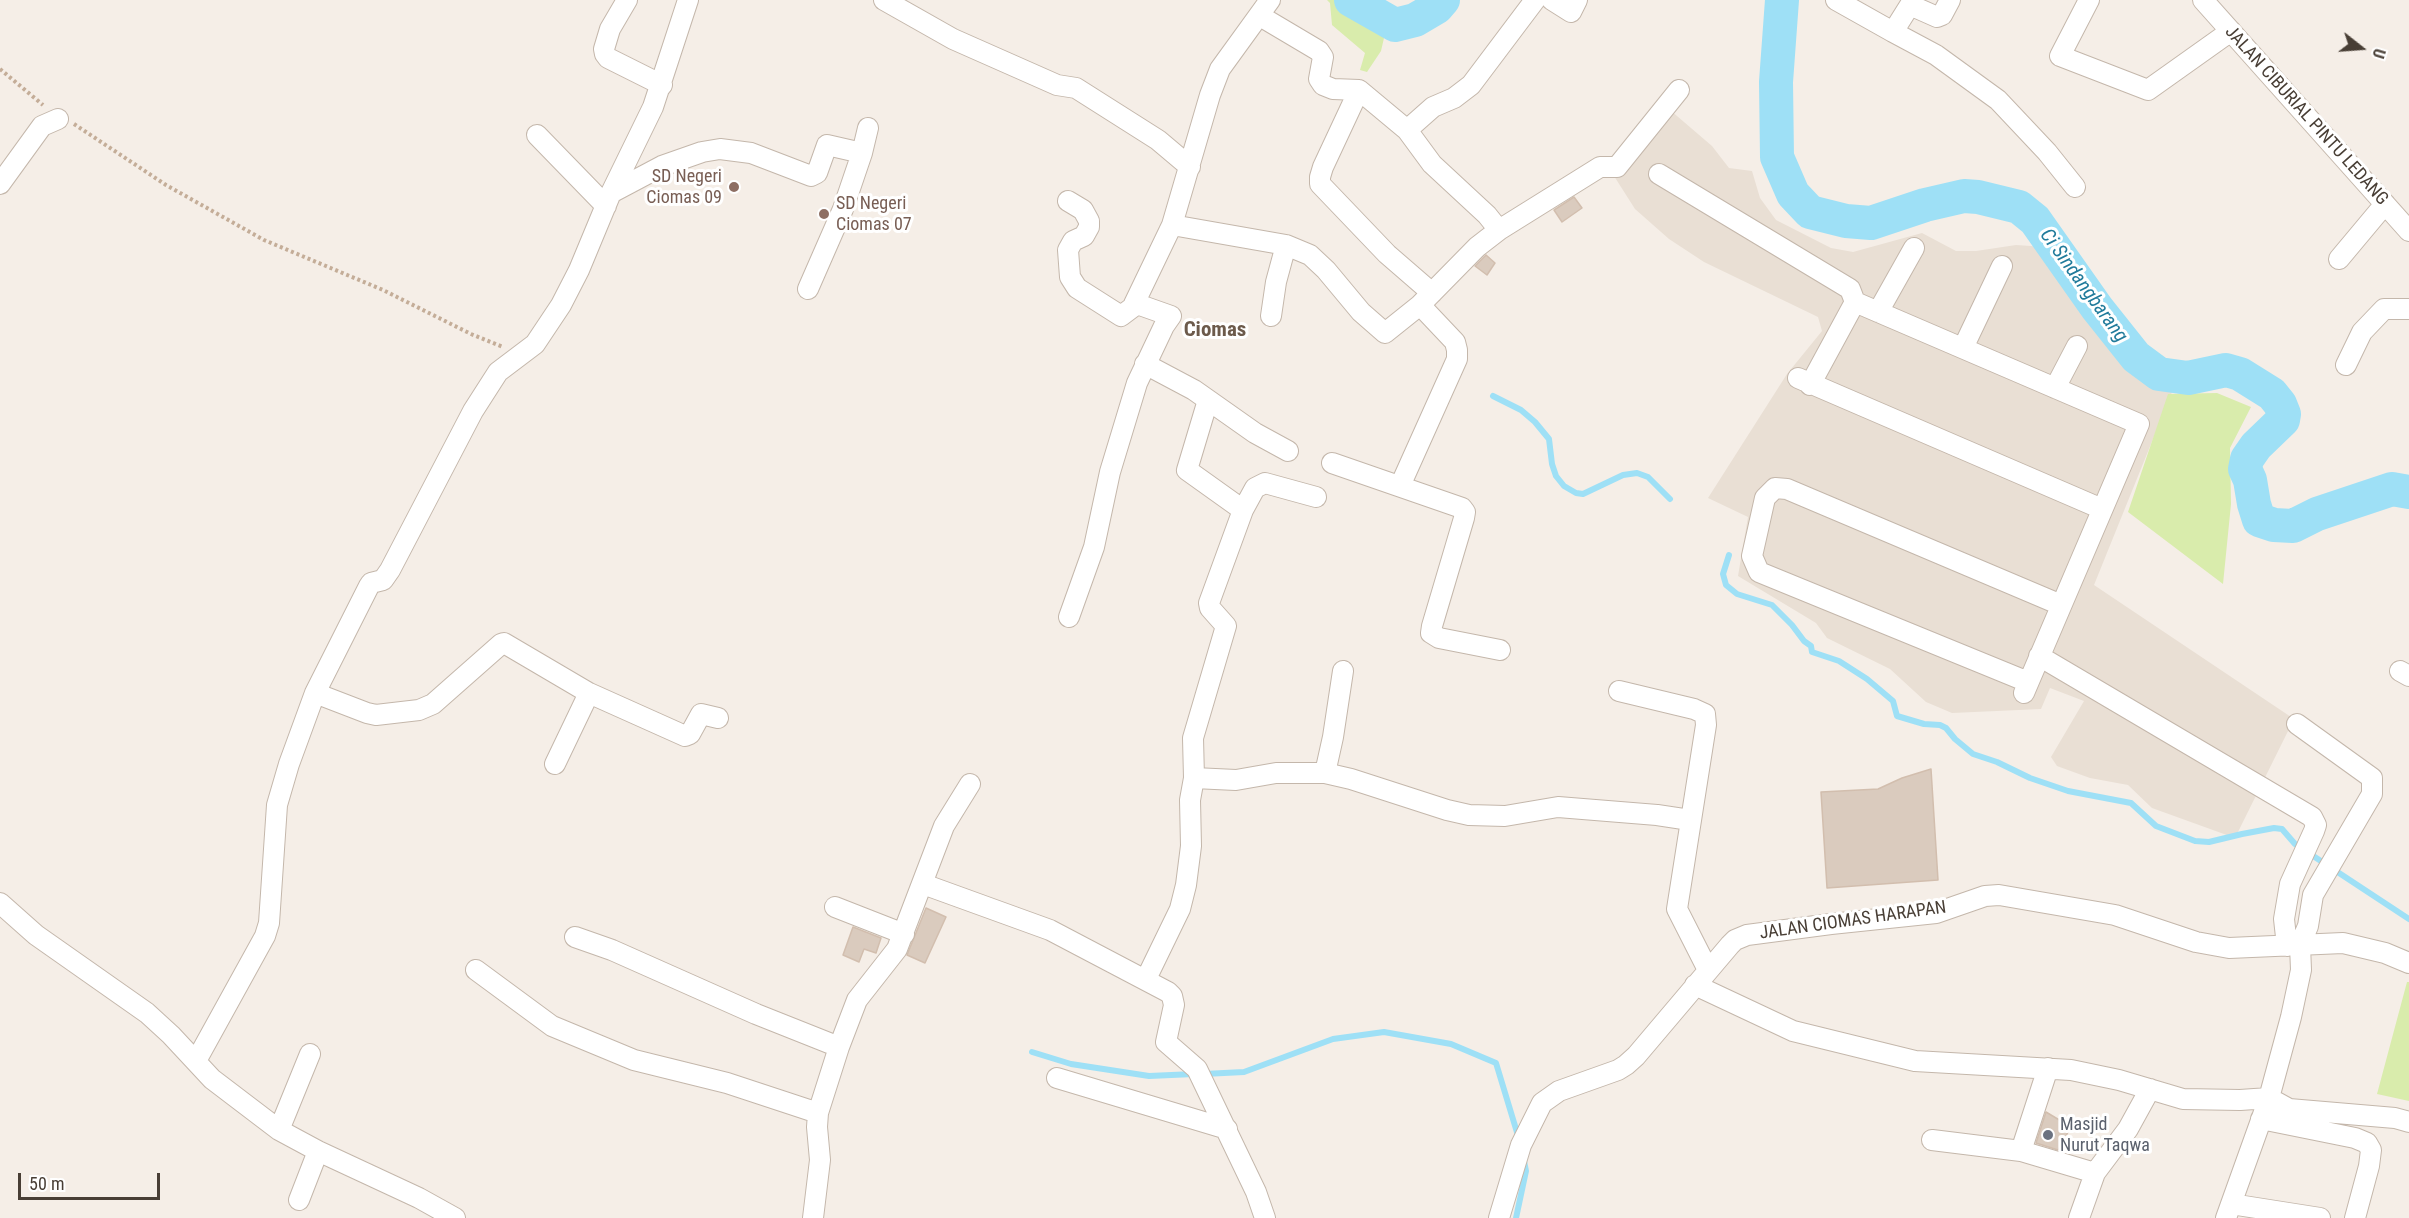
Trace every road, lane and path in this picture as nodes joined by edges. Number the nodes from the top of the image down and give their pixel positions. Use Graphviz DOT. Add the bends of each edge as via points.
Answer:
graph roads {
  1 [pos="627,0"];
  2 [pos="688,0"];
  3 [pos="884,0"];
  4 [pos="1535,0"];
  5 [pos="1551,0"];
  6 [pos="1577,0"];
  7 [pos="1836,0"];
  8 [pos="1950,0"];
  9 [pos="2089,0"];
  10 [pos="2203,0"];
  11 [pos="1265,8"];
  12 [pos="1893,32"];
  13 [pos="2231,32"];
  14 [pos="0,69"];
  15 [pos="662,85"];
  16 [pos="1359,90"];
  17 [pos="1679,90"];
  18 [pos="58,119"];
  19 [pos="868,128"];
  20 [pos="1407,130"];
  21 [pos="537,135"];
  22 [pos="862,153"];
  23 [pos="1190,167"];
  24 [pos="1659,174"];
  25 [pos="0,184"];
  26 [pos="2075,188"];
  27 [pos="608,199"];
  28 [pos="1068,201"];
  29 [pos="2385,204"];
  30 [pos="1172,225"];
  31 [pos="1499,230"];
  32 [pos="2409,231"];
  33 [pos="1286,245"];
  34 [pos="1914,248"];
  35 [pos="2339,259"];
  36 [pos="2002,266"];
  37 [pos="808,289"];
  38 [pos="1426,299"];
  39 [pos="1855,302"];
  40 [pos="1134,304"];
  41 [pos="2409,309"];
  42 [pos="1878,312"];
  43 [pos="1271,316"];
  44 [pos="2077,346"];
  45 [pos="1963,348"];
  46 [pos="520,354"];
  47 [pos="1145,364"];
  48 [pos="2346,365"];
  49 [pos="2055,388"];
  50 [pos="1208,400"];
  51 [pos="1288,452"];
  52 [pos="1332,463"];
  53 [pos="1400,486"];
  54 [pos="1316,497"];
  55 [pos="2102,509"];
  56 [pos="1243,510"];
  57 [pos="2061,605"];
  58 [pos="1069,617"];
  59 [pos="1500,650"];
  60 [pos="2039,656"];
  61 [pos="1343,671"];
  62 [pos="1619,691"];
  63 [pos="315,693"];
  64 [pos="589,693"];
  65 [pos="718,718"];
  66 [pos="2297,724"];
  67 [pos="555,764"];
  68 [pos="1325,773"];
  69 [pos="1194,778"];
  70 [pos="970,784"];
  71 [pos="1690,820"];
  72 [pos="923,884"];
  73 [pos="0,903"];
  74 [pos="835,907"];
  75 [pos="904,934"];
  76 [pos="575,937"];
  77 [pos="2293,946"];
  78 [pos="2409,963"];
  79 [pos="476,970"];
  80 [pos="1708,970"];
  81 [pos="1146,979"];
  82 [pos="1695,985"];
  83 [pos="839,1047"];
  84 [pos="310,1054"];
  85 [pos="196,1061"];
  86 [pos="2048,1068"];
  87 [pos="1057,1078"];
  88 [pos="2150,1089"];
  89 [pos="2269,1098"];
  90 [pos="818,1113"];
  91 [pos="2261,1119"];
  92 [pos="2409,1122"];
  93 [pos="1227,1128"];
  94 [pos="279,1130"];
  95 [pos="1932,1140"];
  96 [pos="318,1151"];
  97 [pos="2021,1151"];
  98 [pos="2095,1173"];
  99 [pos="299,1200"];
  100 [pos="2228,1211"];
  101 [pos="455,1218"];
  102 [pos="814,1218"];
  103 [pos="1265,1218"];
  104 [pos="1499,1218"];
  105 [pos="2079,1218"];
  106 [pos="2319,1218"];
  107 [pos="2355,1218"];
  1 -- 15 [label="street" via="610,29 605,54"];
  2 -- 15 [label="street"];
  3 -- 23 [label="street" via="953,39 1057,85 1076,88 1158,140"];
  4 -- 20 [label="street" via="1471,85 1433,107"];
  5 -- 6 [label="street" via="1571,12"];
  7 -- 12 [label="street"];
  8 -- 12 [label="street" via="1937,17 1910,4"];
  9 -- 13 [label="street" via="2060,56 2148,90"];
  10 -- 13 [label="street, JALAN CIBURIAL PINTU LEDANG"];
  11 -- 16 [label="street" via="1319,51 1323,57 1319,79 1323,85"];
  11 -- 23 [label="street" via="1220,69"];
  12 -- 26 [label="street" via="1936,55 1998,100"];
  13 -- 29 [label="street, JALAN CIBURIAL PINTU LEDANG"];
  14 -- 18 [label="path"];
  15 -- 27 [label="street"];
  16 -- 20 [label="street"];
  16 -- 38 [label="street" via="1323,167 1320,184"];
  17 -- 31 [label="street" via="1617,167 1600,167"];
  18 -- 25 [label="street" via="42,126"];
  18 -- 46 [label="path" via="80,126 166,185 264,240"];
  19 -- 22 [label="street"];
  20 -- 31 [label="street" via="1432,164"];
  21 -- 27 [label="street"];
  22 -- 27 [label="street" via="827,145 817,173 811,176 751,153 720,149 702,152 662,166"];
  22 -- 37 [label="street" via="843,209"];
  23 -- 30 [label="street"];
  24 -- 39 [label="street" via="1850,289"];
  27 -- 46 [label="street" via="561,305 535,344"];
  28 -- 40 [label="street" via="1086,213 1089,221 1084,236 1068,250 1073,282 1120,315"];
  29 -- 32 [label="street, JALAN CIBURIAL PINTU LEDANG"];
  29 -- 35 [label="street"];
  30 -- 33 [label="street"];
  30 -- 40 [label="street"];
  31 -- 38 [label="street"];
  33 -- 38 [label="street" via="1310,255 1385,333"];
  33 -- 43 [label="street"];
  34 -- 42 [label="street"];
  36 -- 45 [label="street"];
  38 -- 53 [label="street" via="1455,342 1457,359"];
  39 -- 42 [label="street"];
  39 -- 55 [label="street" via="1804,382"];
  40 -- 47 [label="street" via="1171,316"];
  41 -- 48 [label="street" via="2384,309 2362,332"];
  42 -- 45 [label="street"];
  44 -- 49 [label="street"];
  45 -- 49 [label="street"];
  46 -- 63 [label="street" via="498,372 473,411 390,570 383,580 369,586"];
  47 -- 50 [label="street"];
  47 -- 58 [label="street" via="1110,472 1090,560"];
  49 -- 55 [label="street" via="2139,424"];
  50 -- 51 [label="street"];
  50 -- 56 [label="street" via="1187,470"];
  52 -- 53 [label="street"];
  53 -- 59 [label="street" via="1465,512 1431,633"];
  54 -- 56 [label="street" via="1265,483 1255,488"];
  55 -- 57 [label="street"];
  56 -- 69 [label="street" via="1209,603 1226,626 1195,728"];
  57 -- 60 [label="street"];
  57 -- 60 [label="street" via="1787,489 1775,488 1765,498 1752,556 1759,572 2026,687"];
  60 -- 77 [label="street" via="2312,817 2316,825 2290,884 2284,919"];
  61 -- 68 [label="street"];
  62 -- 71 [label="street" via="1706,714"];
  63 -- 64 [label="street" via="376,715 419,710 433,704 504,643"];
  63 -- 85 [label="street" via="277,806 265,936"];
  64 -- 65 [label="street" via="685,736 701,714"];
  64 -- 67 [label="street"];
  66 -- 77 [label="street" via="2373,778 2367,805 2313,895 2308,926"];
  68 -- 69 [label="street" via="1276,773 1236,780"];
  68 -- 71 [label="street" via="1469,815 1505,816 1558,807"];
  69 -- 81 [label="street" via="1186,885 1180,909"];
  70 -- 72 [label="street" via="944,826"];
  71 -- 80 [label="street" via="1677,909"];
  72 -- 75 [label="street"];
  72 -- 81 [label="street" via="1050,930"];
  73 -- 85 [label="street" via="36,935 147,1012"];
  74 -- 75 [label="street"];
  75 -- 83 [label="street" via="857,1000"];
  76 -- 83 [label="street"];
  77 -- 78 [label="street, JALAN CIOMAS HARAPAN" via="2343,943"];
  77 -- 80 [label="street, JALAN CIOMAS HARAPAN" via="2229,948 2196,942 2115,915 1999,895 1936,913 1747,935 1735,940"];
  77 -- 89 [label="street" via="2301,970"];
  79 -- 90 [label="street" via="552,1026 634,1060 728,1083"];
  80 -- 82 [label="street, JALAN CIOMAS HARAPAN"];
  81 -- 93 [label="street" via="1168,992 1173,1000 1166,1042 1197,1069"];
  82 -- 86 [label="street" via="1793,1031 1915,1061"];
  82 -- 104 [label="street, JALAN CIOMAS HARAPAN" via="1626,1065 1559,1091 1542,1103 1521,1145"];
  83 -- 90 [label="street"];
  84 -- 94 [label="street"];
  85 -- 94 [label="street" via="212,1080"];
  86 -- 88 [label="street"];
  86 -- 97 [label="street"];
  87 -- 93 [label="street"];
  88 -- 89 [label="street" via="2193,1101"];
  88 -- 98 [label="street" via="2128,1129"];
  89 -- 91 [label="street"];
  89 -- 92 [label="street" via="2289,1109"];
  90 -- 102 [label="street" via="820,1160"];
  91 -- 100 [label="street"];
  91 -- 107 [label="street" via="2367,1143 2369,1166"];
  93 -- 103 [label="street"];
  94 -- 96 [label="street"];
  95 -- 97 [label="street"];
  96 -- 99 [label="street"];
  96 -- 101 [label="street"];
  97 -- 98 [label="street"];
  98 -- 105 [label="street"];
  100 -- 106 [label="street"];
}
